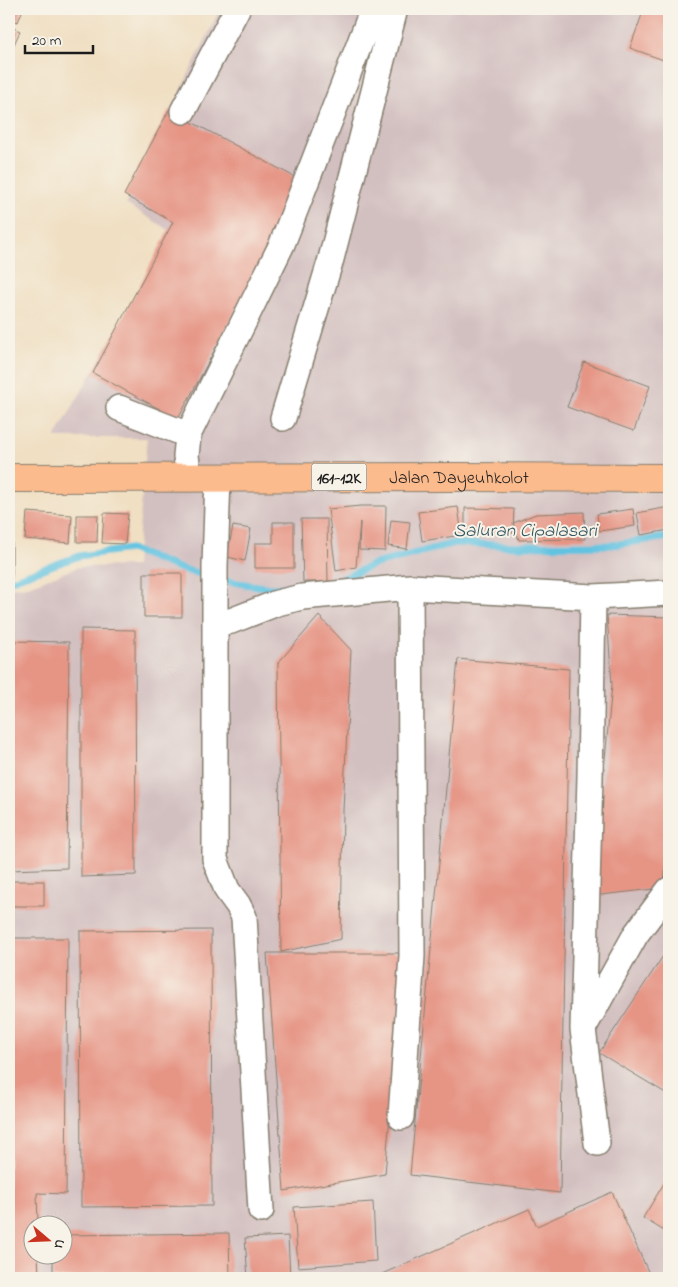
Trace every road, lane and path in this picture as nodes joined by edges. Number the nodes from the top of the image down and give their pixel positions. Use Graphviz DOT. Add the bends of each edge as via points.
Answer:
graph roads {
  1 [pos="237,9"];
  2 [pos="373,9"];
  3 [pos="395,9"];
  4 [pos="183,111"];
  5 [pos="119,408"];
  6 [pos="283,418"];
  7 [pos="188,435"];
  8 [pos="218,477"];
  9 [pos="9,478"];
  10 [pos="190,478"];
  11 [pos="669,478"];
  12 [pos="410,587"];
  13 [pos="669,593"];
  14 [pos="592,597"];
  15 [pos="215,625"];
  16 [pos="669,890"];
  17 [pos="583,1029"];
  18 [pos="401,1117"];
  19 [pos="598,1143"];
  20 [pos="261,1210"];
  1 -- 4 [label="lane"];
  2 -- 7 [label="lane" via="282,244"];
  3 -- 6 [label="lane" via="331,258"];
  5 -- 7 [label="lane"];
  7 -- 10 [label="lane" via="186,456"];
  8 -- 10 [label="main road, Jalan Dayeuhkolot / 161-12K"];
  8 -- 11 [label="main road, Jalan Dayeuhkolot / 161-12K"];
  8 -- 15 [label="lane"];
  9 -- 10 [label="main road, Jalan Dayeuhkolot / 161-12K"];
  12 -- 14 [label="lane"];
  12 -- 15 [label="lane" via="302,596"];
  12 -- 18 [label="lane" via="412,956"];
  13 -- 14 [label="lane"];
  14 -- 17 [label="lane"];
  15 -- 20 [label="lane" via="215,859 227,890 244,917"];
  16 -- 17 [label="lane" via="636,934"];
  17 -- 19 [label="lane"];
}
